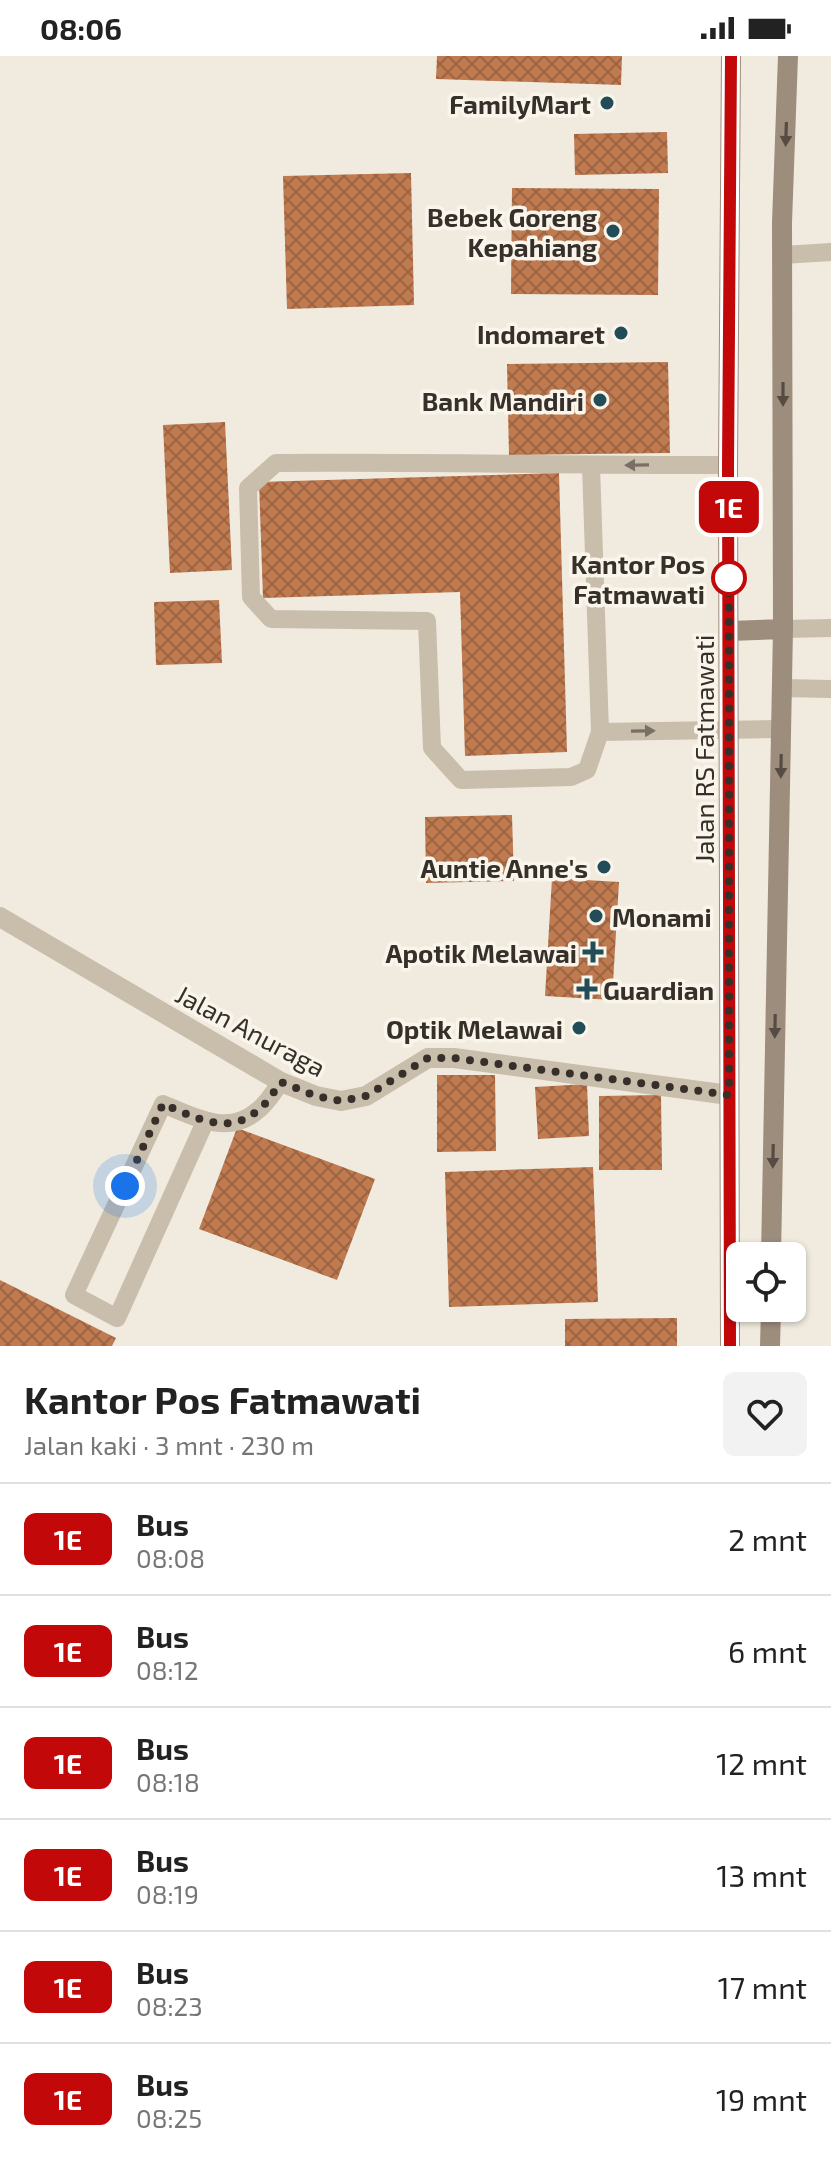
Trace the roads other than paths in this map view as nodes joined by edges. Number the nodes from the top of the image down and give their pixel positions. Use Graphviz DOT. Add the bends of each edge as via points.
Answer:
graph roads {
  1 [pos="731,56"];
  2 [pos="788,56"];
  3 [pos="831,252"];
  4 [pos="783,255"];
  5 [pos="728,465"];
  6 [pos="591,466"];
  7 [pos="831,628"];
  8 [pos="783,629"];
  9 [pos="730,631"];
  10 [pos="782,688"];
  11 [pos="831,689"];
  12 [pos="781,729"];
  13 [pos="728,731"];
  14 [pos="600,732"];
  15 [pos="0,917"];
  16 [pos="281,1082"];
  17 [pos="729,1095"];
  18 [pos="205,1122"];
  19 [pos="771,1242"];
  20 [pos="771,1322"];
  21 [pos="730,1346"];
  22 [pos="770,1346"];
  1 -- 5 [label="main road, Jalan RS Fatmawati"];
  2 -- 4 [label="main road, one-way"];
  3 -- 4 [label="lane"];
  4 -- 8 [label="main road, one-way"];
  5 -- 6 [label="lane, one-way"];
  5 -- 9 [label="main road, Jalan RS Fatmawati"];
  6 -- 14 [label="lane"];
  6 -- 14 [label="lane" via="276,463 248,488 251,597 271,619 427,621 432,748 461,780 571,777 587,770"];
  7 -- 8 [label="lane"];
  8 -- 9 [label="main road"];
  8 -- 10 [label="main road"];
  9 -- 13 [label="main road, Jalan RS Fatmawati"];
  10 -- 11 [label="lane"];
  10 -- 12 [label="main road"];
  12 -- 13 [label="lane"];
  12 -- 19 [label="main road, one-way"];
  14 -- 13 [label="lane, one-way"];
  13 -- 17 [label="main road, Jalan RS Fatmawati"];
  15 -- 16 [label="street, Jalan Anuraga"];
  16 -- 17 [label="street, Jalan Anuraga" via="341,1101 366,1096 428,1058 454,1058"];
  16 -- 18 [label="lane" via="259,1111 238,1124"];
  17 -- 21 [label="main road, Jalan RS Fatmawati"];
  18 -- 18 [label="lane" via="163,1104 74,1295 117,1318"];
  20 -- 22 [label="main road"];
}
